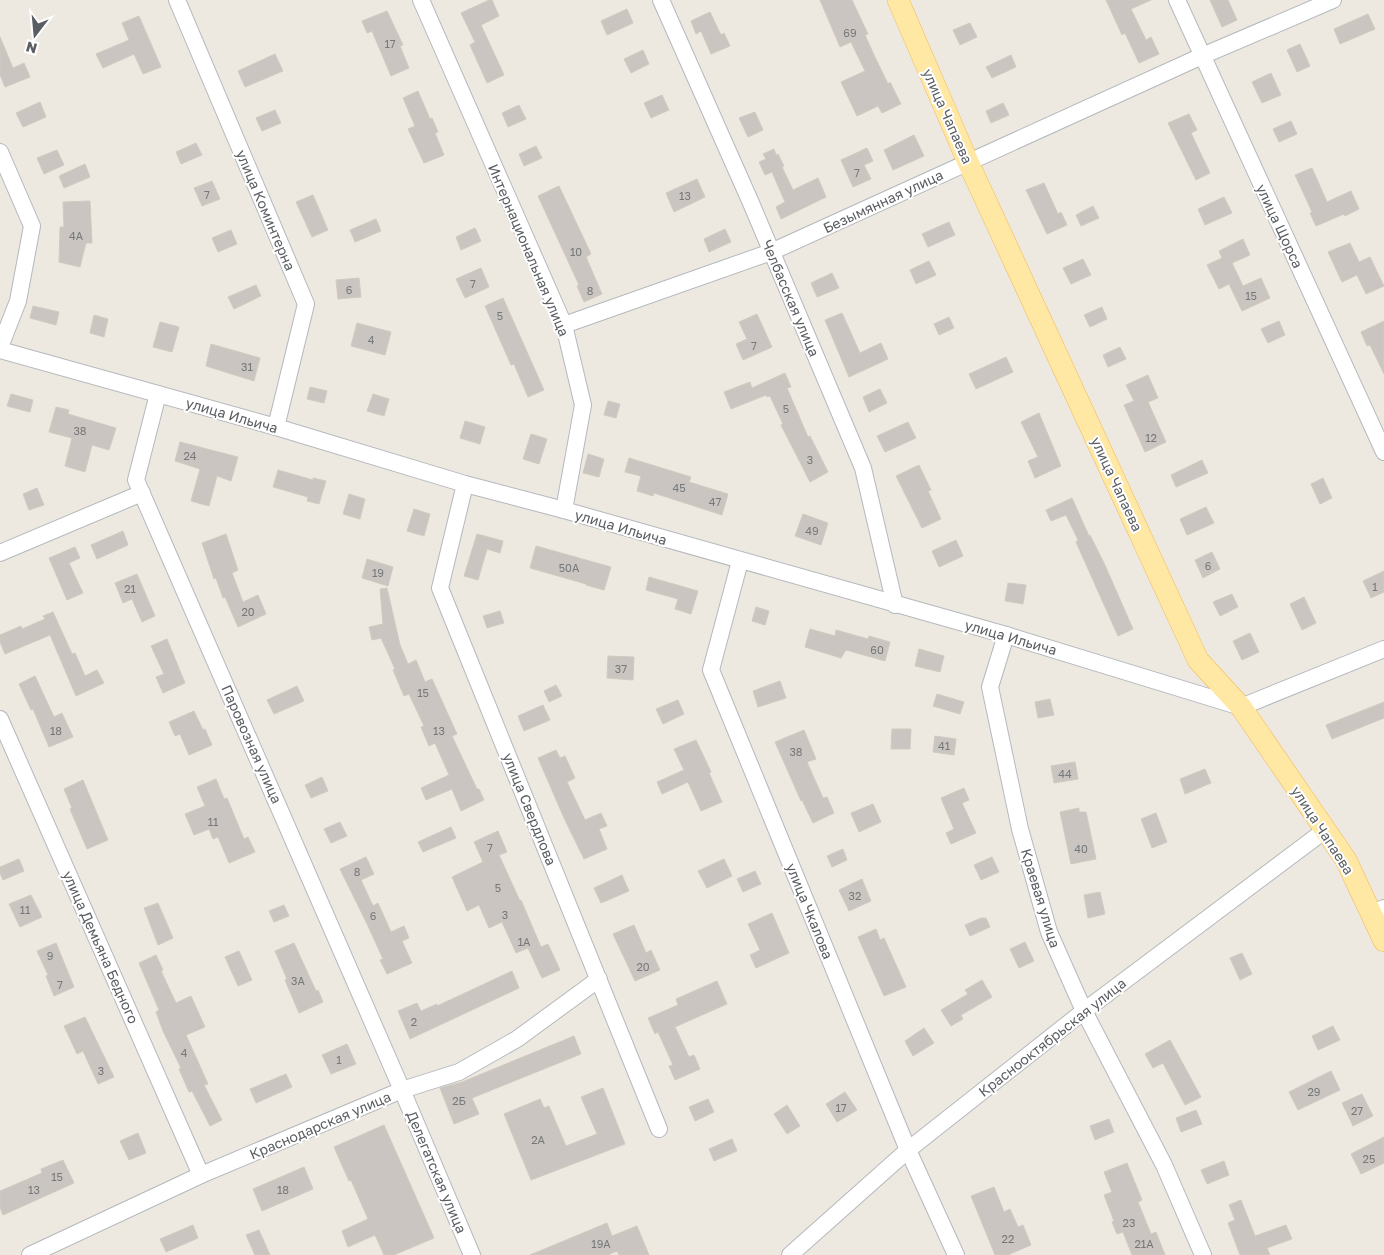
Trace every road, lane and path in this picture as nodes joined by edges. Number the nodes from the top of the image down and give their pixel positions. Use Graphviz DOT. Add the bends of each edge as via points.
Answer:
graph roads {
  1 [pos="176,0"];
  2 [pos="421,0"];
  3 [pos="661,0"];
  4 [pos="898,0"];
  5 [pos="1177,0"];
  6 [pos="1333,0"];
  7 [pos="1202,56"];
  8 [pos="0,152"];
  9 [pos="968,162"];
  10 [pos="771,252"];
  11 [pos="564,325"];
  12 [pos="0,349"];
  13 [pos="158,394"];
  14 [pos="276,427"];
  15 [pos="1384,452"];
  16 [pos="465,484"];
  17 [pos="142,493"];
  18 [pos="564,510"];
  19 [pos="0,554"];
  20 [pos="740,561"];
  21 [pos="895,605"];
  22 [pos="1006,635"];
  23 [pos="1384,649"];
  24 [pos="1241,707"];
  25 [pos="0,718"];
  26 [pos="1324,831"];
  27 [pos="1378,911"];
  28 [pos="1384,941"];
  29 [pos="599,979"];
  30 [pos="1084,1011"];
  31 [pos="402,1090"];
  32 [pos="660,1129"];
  33 [pos="908,1150"];
  34 [pos="201,1175"];
  35 [pos="30,1255"];
  36 [pos="472,1255"];
  37 [pos="790,1255"];
  38 [pos="956,1255"];
  39 [pos="1203,1255"];
  1 -- 14 [label="street, улица Коминтерна" via="306,304"];
  2 -- 11 [label="street, Интернациональная улица"];
  3 -- 10 [label="street, Челбасская улица"];
  4 -- 9 [label="main road, улица Чапаева"];
  5 -- 7 [label="street, улица Щорса"];
  6 -- 7 [label="street, Безымянная улица"];
  7 -- 9 [label="street, Безымянная улица"];
  7 -- 15 [label="street, улица Щорса"];
  8 -- 12 [label="street" via="32,226 18,301"];
  9 -- 10 [label="street, Безымянная улица"];
  9 -- 24 [label="main road, улица Чапаева" via="1198,660"];
  10 -- 11 [label="street, Безымянная улица"];
  10 -- 21 [label="street, Челбасская улица" via="863,468"];
  11 -- 18 [label="street, Интернациональная улица" via="583,405"];
  12 -- 13 [label="street, улица Ильича"];
  13 -- 14 [label="street, улица Ильича"];
  13 -- 17 [label="street, Паровозная улица" via="136,480"];
  14 -- 16 [label="street, улица Ильича"];
  16 -- 18 [label="street, улица Ильича"];
  16 -- 29 [label="street, улица Свердлова" via="440,588"];
  17 -- 19 [label="street"];
  17 -- 31 [label="street, Паровозная улица"];
  18 -- 20 [label="street, улица Ильича"];
  20 -- 21 [label="street, улица Ильича"];
  20 -- 33 [label="street, улица Чкалова" via="711,670"];
  21 -- 22 [label="street, улица Ильича"];
  22 -- 24 [label="street, улица Ильича"];
  22 -- 30 [label="street, Краевая улица" via="990,688 1020,828 1048,932"];
  23 -- 24 [label="street"];
  24 -- 26 [label="main road, улица Чапаева"];
  25 -- 34 [label="street, улица Демьяна Бедного"];
  26 -- 27 [label="main road, улица Чапаева"];
  26 -- 30 [label="street, Краснооктябрьская улица"];
  27 -- 28 [label="main road, улица Чапаева"];
  29 -- 31 [label="street, Краснодарская улица" via="517,1039 459,1072"];
  29 -- 32 [label="street, улица Свердлова"];
  30 -- 33 [label="street, Краснооктябрьская улица"];
  30 -- 39 [label="street, Краевая улица" via="1164,1165"];
  31 -- 34 [label="street, Краснодарская улица"];
  31 -- 36 [label="street, Делегатская улица"];
  33 -- 37 [label="street, Краснооктябрьская улица"];
  33 -- 38 [label="street, улица Чкалова"];
  34 -- 35 [label="street, Краснодарская улица"];
}
